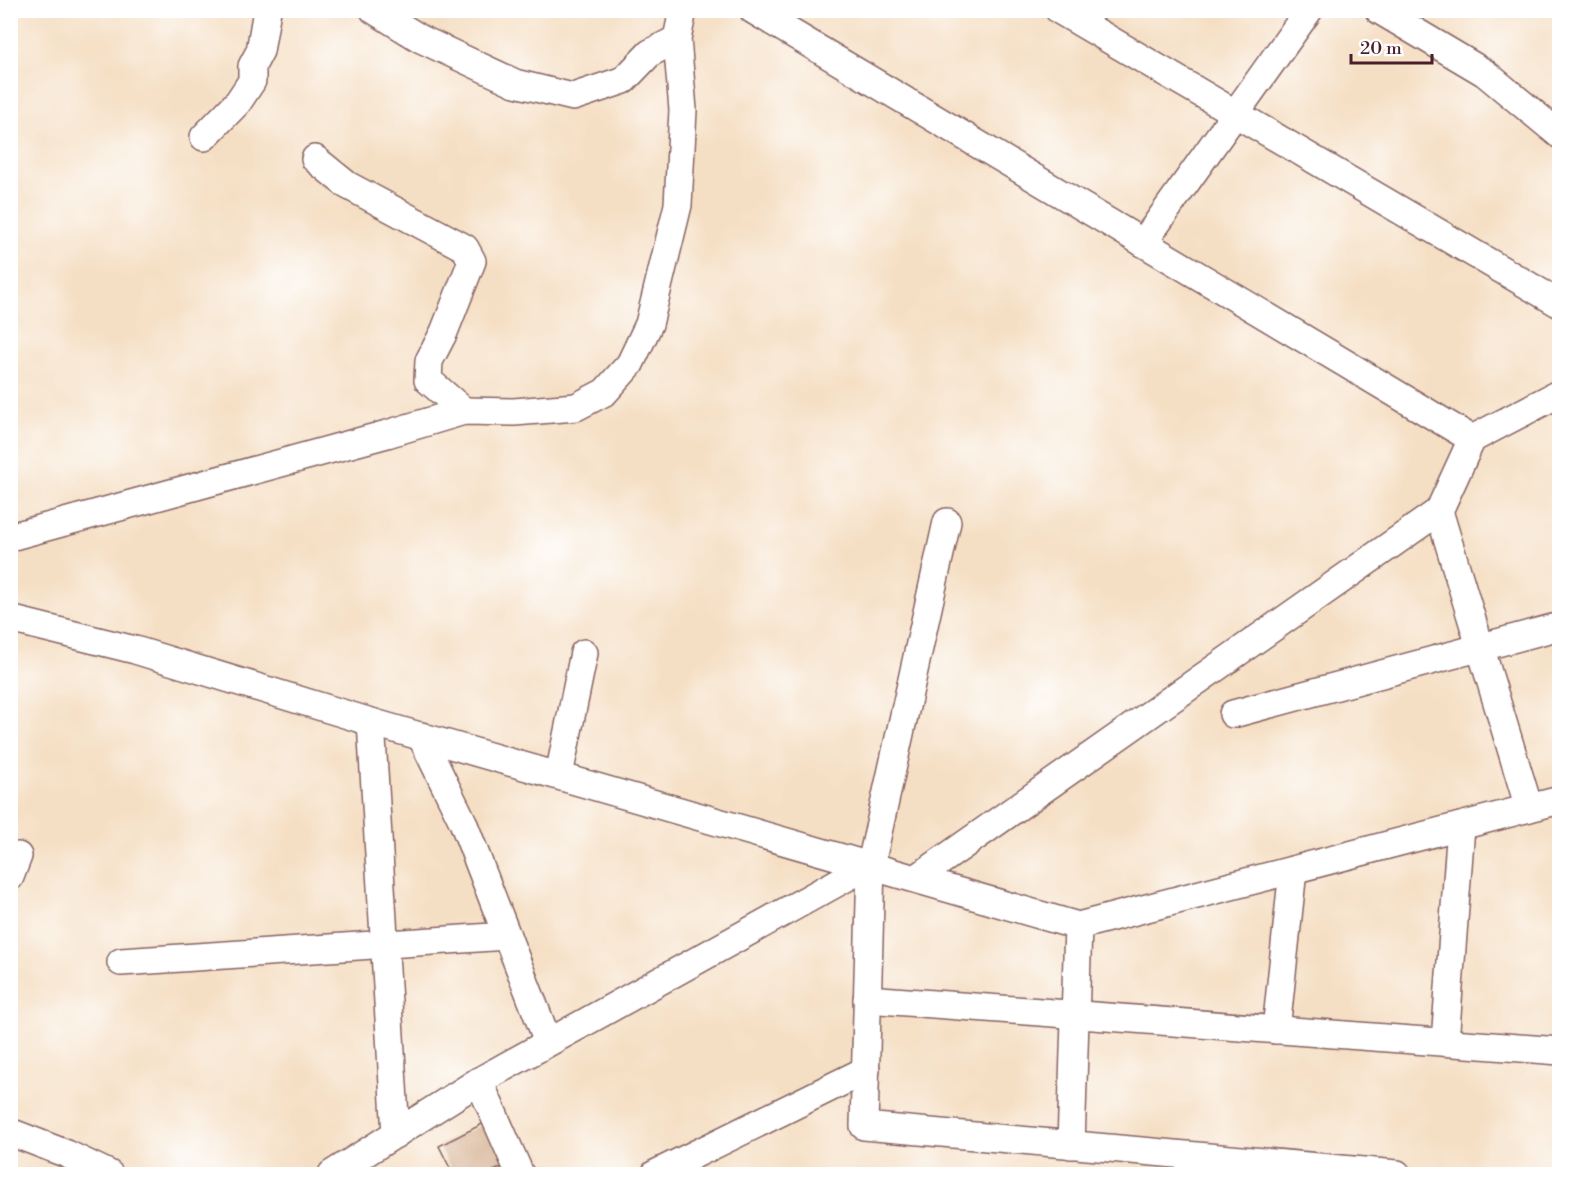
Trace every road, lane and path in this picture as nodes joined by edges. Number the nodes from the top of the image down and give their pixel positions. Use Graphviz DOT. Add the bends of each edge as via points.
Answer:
graph roads {
  1 [pos="267,10"];
  2 [pos="374,10"];
  3 [pos="683,10"];
  4 [pos="753,10"];
  5 [pos="1059,10"];
  6 [pos="1309,10"];
  7 [pos="1379,10"];
  8 [pos="677,39"];
  9 [pos="1235,114"];
  10 [pos="1560,135"];
  11 [pos="204,137"];
  12 [pos="315,159"];
  13 [pos="1143,243"];
  14 [pos="1560,304"];
  15 [pos="1560,393"];
  16 [pos="464,411"];
  17 [pos="1472,438"];
  18 [pos="1439,511"];
  19 [pos="947,522"];
  20 [pos="10,537"];
  21 [pos="10,618"];
  22 [pos="1560,627"];
  23 [pos="1481,648"];
  24 [pos="584,653"];
  25 [pos="1233,714"];
  26 [pos="371,722"];
  27 [pos="422,736"];
  28 [pos="558,775"];
  29 [pos="1560,800"];
  30 [pos="1529,808"];
  31 [pos="1461,826"];
  32 [pos="871,864"];
  33 [pos="1293,870"];
  34 [pos="917,878"];
  35 [pos="1078,926"];
  36 [pos="507,936"];
  37 [pos="384,944"];
  38 [pos="121,962"];
  39 [pos="867,999"];
  40 [pos="1076,1014"];
  41 [pos="1276,1030"];
  42 [pos="548,1042"];
  43 [pos="1445,1042"];
  44 [pos="1560,1051"];
  45 [pos="866,1070"];
  46 [pos="479,1081"];
  47 [pos="10,1132"];
  48 [pos="396,1134"];
  49 [pos="1071,1145"];
  50 [pos="108,1174"];
  51 [pos="332,1174"];
  52 [pos="520,1174"];
  53 [pos="655,1174"];
  54 [pos="1397,1174"];
  1 -- 11 [label="street" via="260,51 252,66 252,81 238,102"];
  2 -- 8 [label="street" via="421,39 515,83 573,97 624,80 650,53"];
  3 -- 8 [label="street"];
  4 -- 13 [label="street"];
  5 -- 9 [label="street"];
  6 -- 9 [label="street"];
  7 -- 10 [label="street" via="1485,73"];
  8 -- 16 [label="street" via="683,110 678,205 649,324 630,364 605,392 576,407"];
  9 -- 13 [label="street"];
  9 -- 14 [label="street"];
  12 -- 16 [label="street" via="347,185 465,248 472,261 429,361 428,380"];
  13 -- 17 [label="street"];
  15 -- 17 [label="street"];
  16 -- 20 [label="street"];
  17 -- 18 [label="street"];
  18 -- 23 [label="street"];
  18 -- 34 [label="street"];
  19 -- 32 [label="street"];
  21 -- 26 [label="street" via="135,650"];
  22 -- 23 [label="street"];
  23 -- 25 [label="street"];
  23 -- 30 [label="street"];
  24 -- 28 [label="street"];
  26 -- 27 [label="street"];
  26 -- 37 [label="street"];
  27 -- 28 [label="street"];
  27 -- 36 [label="street" via="463,822"];
  28 -- 32 [label="street"];
  29 -- 30 [label="street"];
  30 -- 31 [label="street"];
  31 -- 33 [label="street"];
  31 -- 43 [label="street"];
  32 -- 34 [label="street"];
  32 -- 39 [label="street"];
  32 -- 42 [label="street"];
  33 -- 35 [label="street"];
  33 -- 41 [label="street"];
  34 -- 35 [label="street"];
  35 -- 40 [label="street"];
  36 -- 37 [label="street"];
  36 -- 42 [label="street"];
  37 -- 38 [label="street"];
  37 -- 48 [label="street"];
  39 -- 40 [label="street"];
  39 -- 45 [label="street"];
  40 -- 41 [label="street"];
  40 -- 49 [label="street"];
  41 -- 43 [label="street"];
  42 -- 46 [label="street"];
  43 -- 44 [label="street"];
  45 -- 49 [label="street" via="864,1126"];
  45 -- 53 [label="street"];
  46 -- 48 [label="street"];
  46 -- 52 [label="street"];
  47 -- 50 [label="street"];
  48 -- 51 [label="street"];
  49 -- 54 [label="street"];
}
